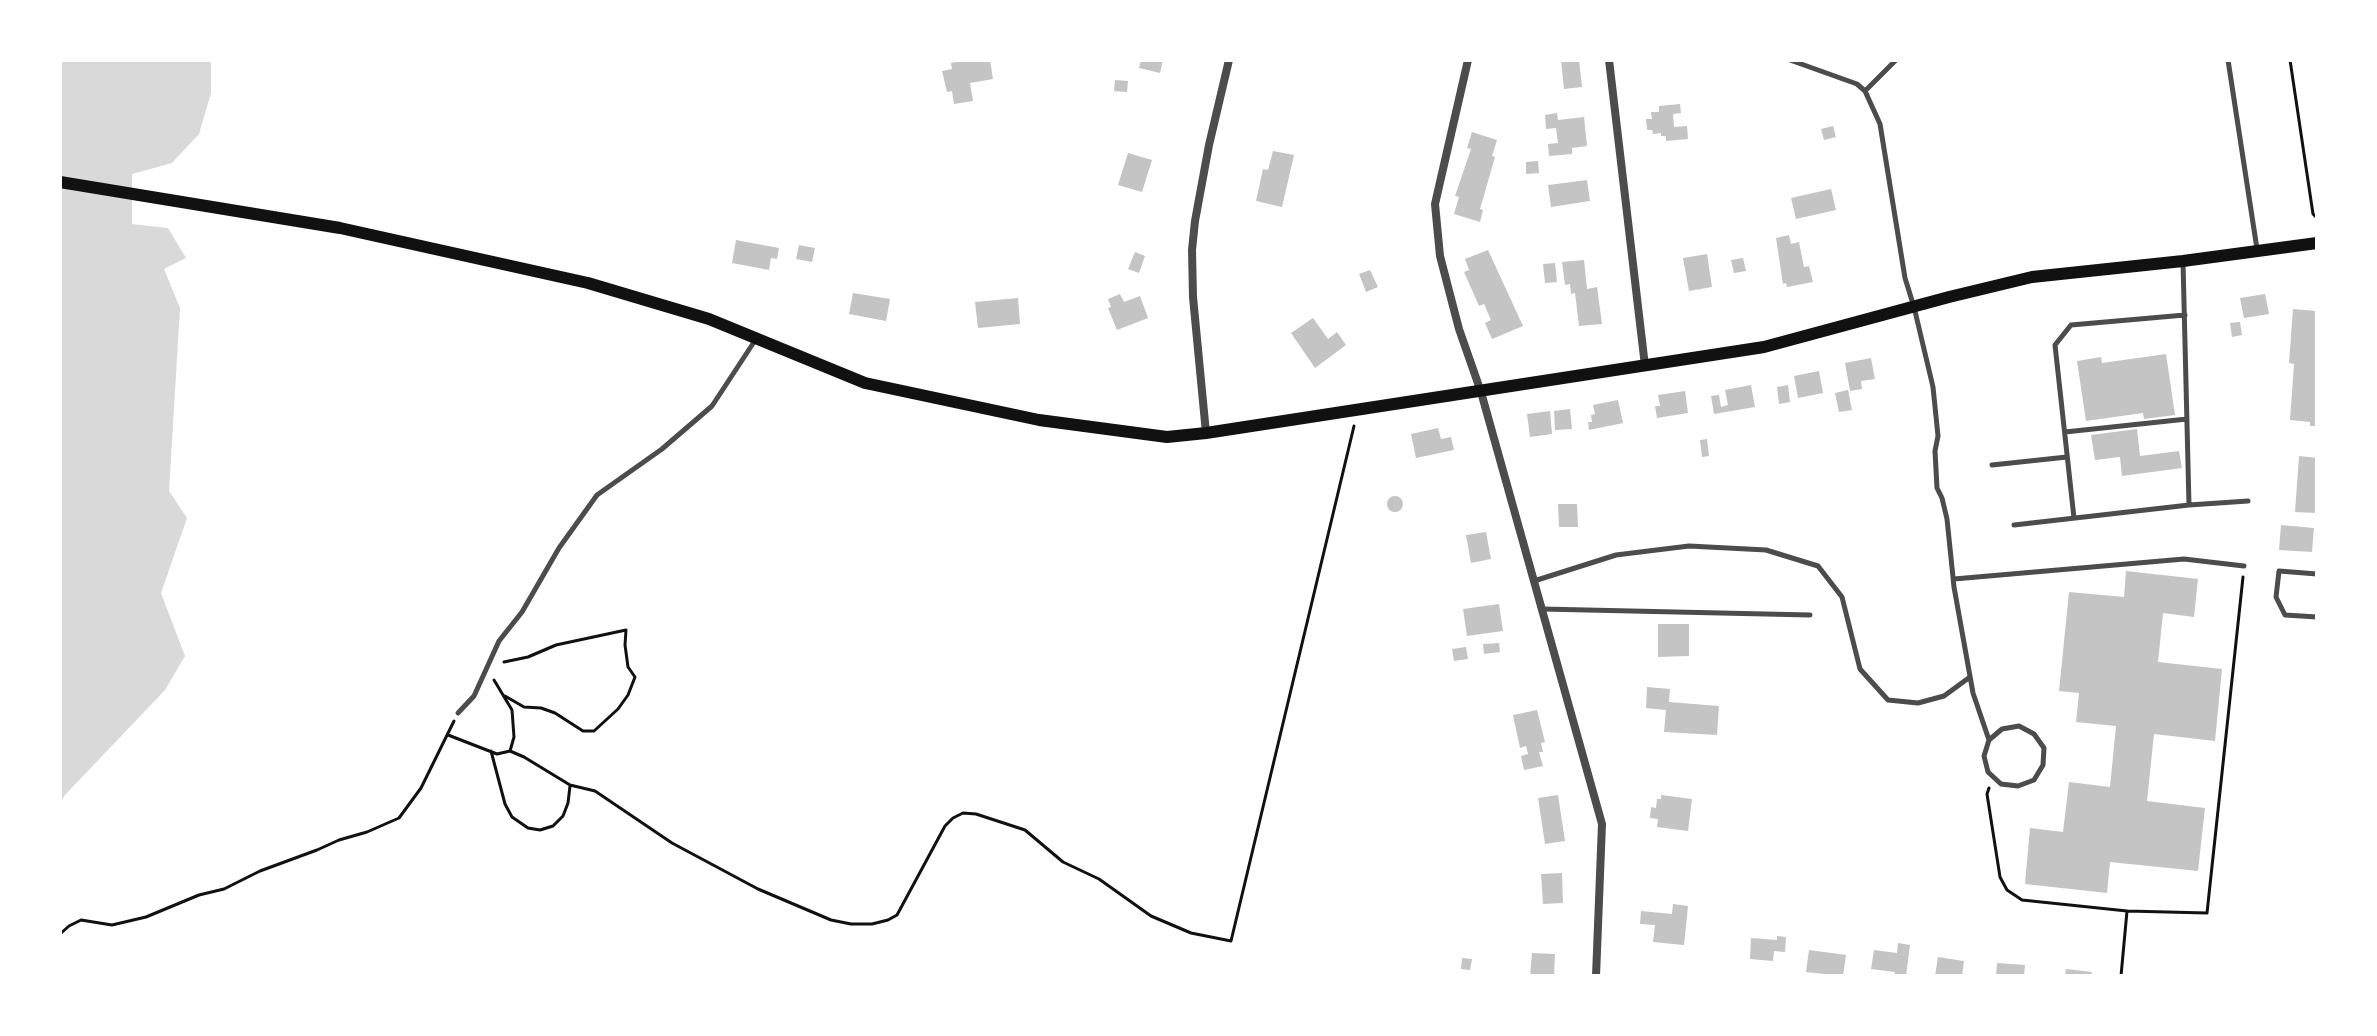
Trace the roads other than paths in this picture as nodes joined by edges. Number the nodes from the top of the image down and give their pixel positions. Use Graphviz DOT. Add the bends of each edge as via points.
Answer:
graph roads {
  1 [pos="1229,60"];
  2 [pos="1468,60"];
  3 [pos="1609,60"];
  4 [pos="1790,60"];
  5 [pos="1896,60"];
  6 [pos="2228,60"];
  7 [pos="1865,91"];
  8 [pos="60,182"];
  9 [pos="2317,243"];
  10 [pos="2258,250"];
  11 [pos="2183,261"];
  12 [pos="1914,307"];
  13 [pos="2185,315"];
  14 [pos="756,339"];
  15 [pos="1645,366"];
  16 [pos="1481,392"];
  17 [pos="2187,419"];
  18 [pos="2065,432"];
  19 [pos="1206,433"];
  20 [pos="2067,457"];
  21 [pos="1992,465"];
  22 [pos="2248,501"];
  23 [pos="2189,505"];
  24 [pos="2074,518"];
  25 [pos="2014,525"];
  26 [pos="2244,566"];
  27 [pos="2317,574"];
  28 [pos="1954,579"];
  29 [pos="1534,581"];
  30 [pos="1542,609"];
  31 [pos="1810,615"];
  32 [pos="2317,617"];
  33 [pos="1970,677"];
  34 [pos="458,713"];
  35 [pos="1989,740"];
  36 [pos="1596,976"];
  1 -- 19 [label="street" via="1192,250"];
  2 -- 16 [label="street" via="1435,204 1440,256"];
  3 -- 15 [label="street"];
  4 -- 7 [label="lane"];
  5 -- 7 [label="lane"];
  6 -- 10 [label="lane"];
  7 -- 12 [label="lane" via="1880,124"];
  8 -- 14 [label="main road" via="340,228 588,283 709,319"];
  9 -- 10 [label="main road"];
  10 -- 11 [label="main road"];
  11 -- 12 [label="main road" via="2032,277"];
  11 -- 13 [label="lane"];
  12 -- 15 [label="main road" via="1764,347"];
  12 -- 28 [label="lane" via="1933,387 1937,488 1947,519"];
  13 -- 17 [label="lane"];
  13 -- 18 [label="lane" via="2071,325 2055,345"];
  14 -- 19 [label="main road" via="865,383 1025,417 1167,437"];
  14 -- 34 [label="lane" via="712,406 597,495 499,641 474,696"];
  15 -- 16 [label="main road"];
  16 -- 19 [label="main road"];
  16 -- 29 [label="street"];
  17 -- 18 [label="lane"];
  17 -- 23 [label="lane"];
  18 -- 20 [label="lane"];
  20 -- 21 [label="lane"];
  20 -- 24 [label="lane"];
  22 -- 23 [label="lane"];
  23 -- 24 [label="lane"];
  24 -- 25 [label="lane"];
  26 -- 28 [label="lane" via="2184,559"];
  27 -- 32 [label="lane" via="2279,571 2276,597 2285,615"];
  28 -- 33 [label="lane"];
  29 -- 30 [label="street"];
  29 -- 33 [label="lane" via="1616,555 1689,546 1766,550 1818,566 1842,597 1860,669 1888,700 1918,703 1944,696"];
  30 -- 31 [label="lane"];
  30 -- 36 [label="street" via="1602,824"];
  33 -- 35 [label="lane"];
  35 -- 35 [label="lane" via="2002,729 2019,726 2034,734 2044,748 2043,765 2034,780 2018,786 2001,784 1988,772 1984,756"];
}
